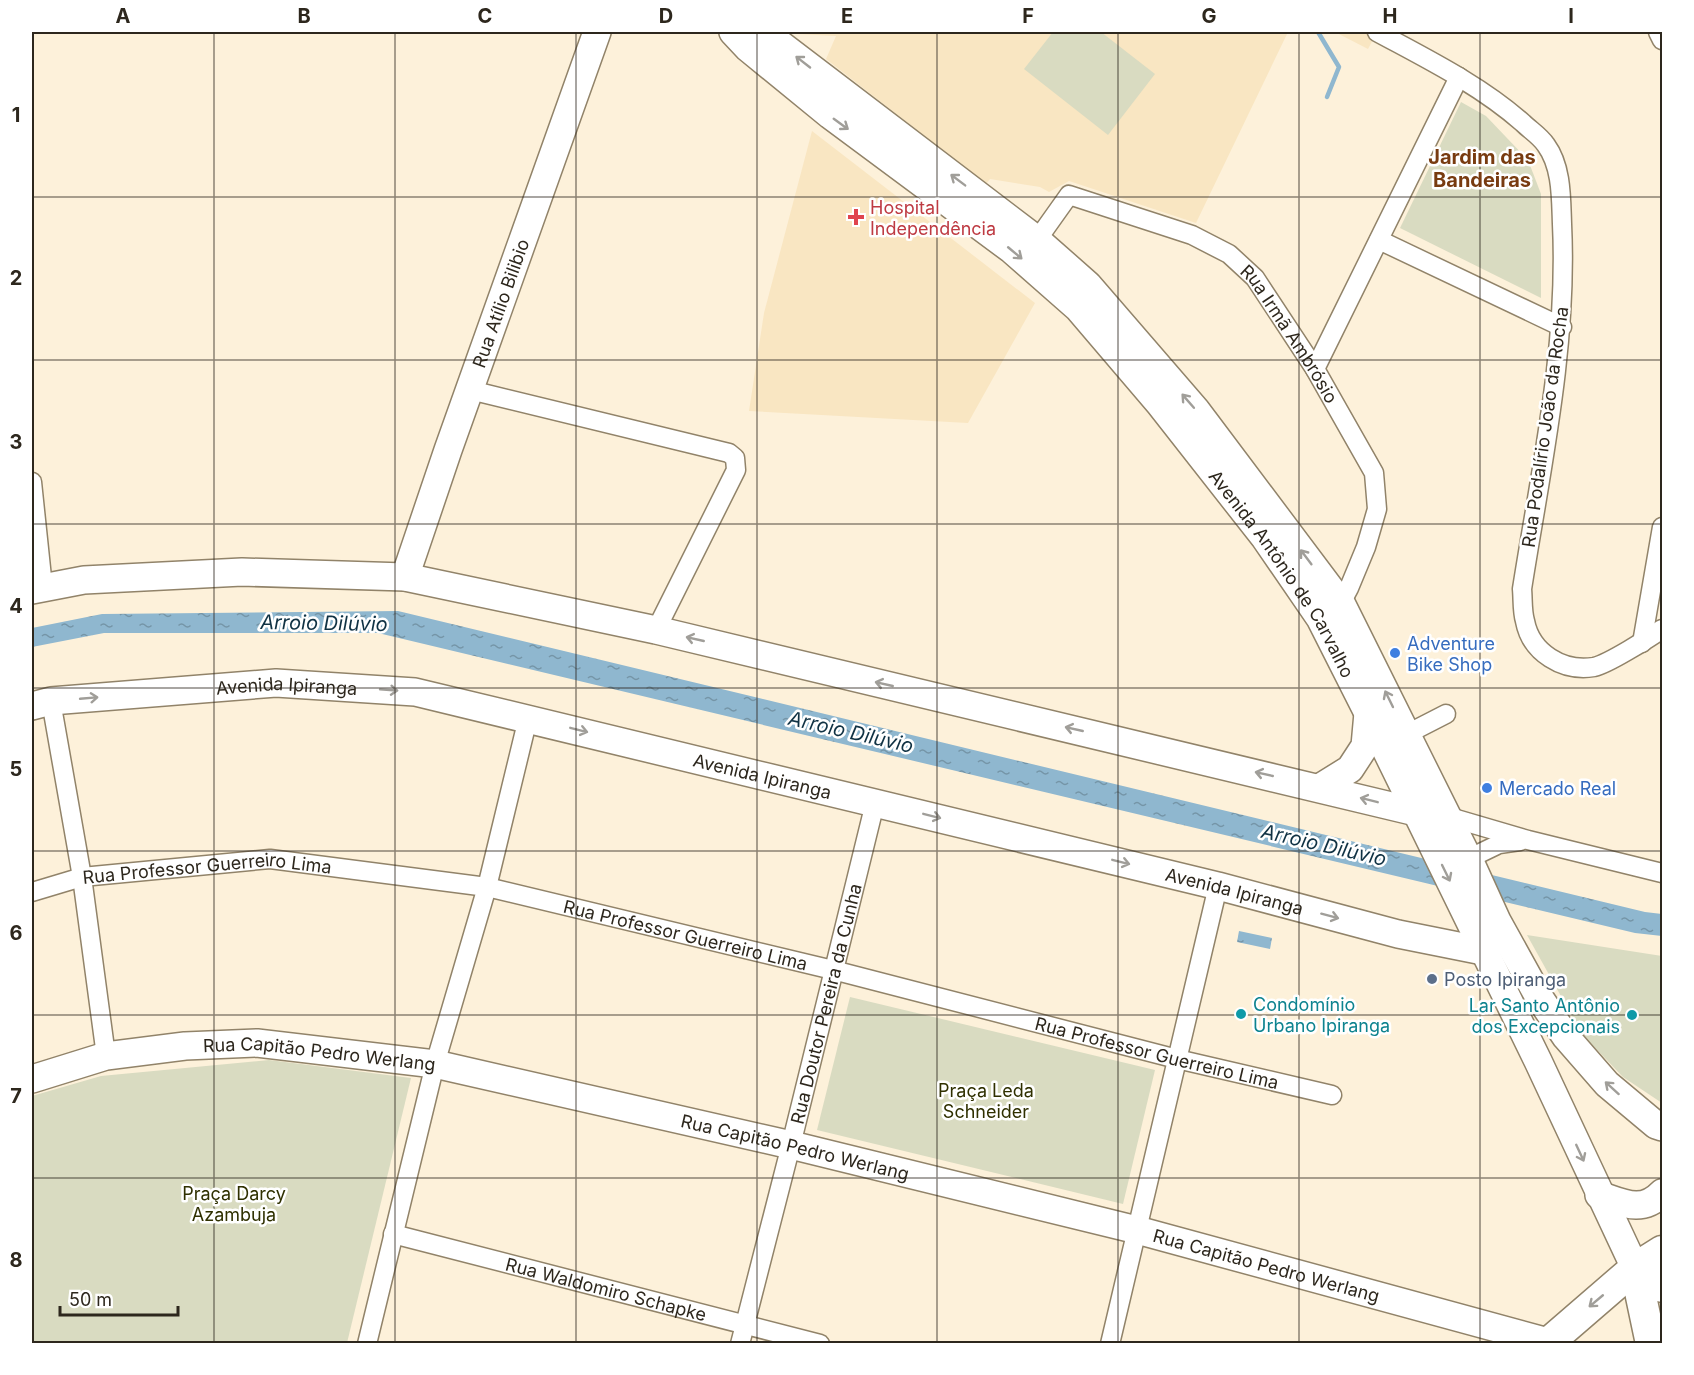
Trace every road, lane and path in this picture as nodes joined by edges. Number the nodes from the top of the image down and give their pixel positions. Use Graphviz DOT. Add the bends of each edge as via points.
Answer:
graph roads {
  1 [pos="597,32"];
  2 [pos="733,32"];
  3 [pos="764,32"];
  4 [pos="1377,32"];
  5 [pos="1658,32"];
  6 [pos="1662,40"];
  7 [pos="1460,76"];
  8 [pos="1037,240"];
  9 [pos="1379,240"];
  10 [pos="1562,327"];
  11 [pos="1315,369"];
  12 [pos="470,390"];
  13 [pos="32,482"];
  14 [pos="1662,527"];
  15 [pos="405,577"];
  16 [pos="37,588"];
  17 [pos="1330,611"];
  18 [pos="1662,629"];
  19 [pos="656,630"];
  20 [pos="1642,643"];
  21 [pos="41,703"];
  22 [pos="1368,712"];
  23 [pos="1446,714"];
  24 [pos="528,718"];
  25 [pos="1407,734"];
  26 [pos="1321,787"];
  27 [pos="875,802"];
  28 [pos="1416,812"];
  29 [pos="1446,816"];
  30 [pos="1528,840"];
  31 [pos="1470,863"];
  32 [pos="1660,871"];
  33 [pos="82,877"];
  34 [pos="1218,886"];
  35 [pos="487,887"];
  36 [pos="32,892"];
  37 [pos="1483,951"];
  38 [pos="833,970"];
  39 [pos="106,1056"];
  40 [pos="1176,1059"];
  41 [pos="435,1064"];
  42 [pos="32,1079"];
  43 [pos="1332,1095"];
  44 [pos="1660,1129"];
  45 [pos="791,1145"];
  46 [pos="1662,1193"];
  47 [pos="1599,1195"];
  48 [pos="1137,1230"];
  49 [pos="393,1234"];
  50 [pos="1662,1251"];
  51 [pos="1635,1268"];
  52 [pos="1662,1287"];
  53 [pos="745,1325"];
  54 [pos="1653,1340"];
  55 [pos="1548,1343"];
  56 [pos="367,1344"];
  57 [pos="740,1344"];
  58 [pos="820,1344"];
  59 [pos="1110,1344"];
  1 -- 12 [label="main road, Rua Atílio Bilibio"];
  2 -- 17 [label="main road, Avenida Antônio de Carvalho, one-way" via="830,115 1012,250 1078,308 1265,538"];
  8 -- 3 [label="main road, Avenida Antônio de Carvalho, one-way"];
  4 -- 7 [label="street, Rua Podalírio João da Rocha"];
  5 -- 6 [label="street"];
  7 -- 9 [label="street"];
  7 -- 10 [label="street, Rua Podalírio João da Rocha" via="1518,119 1545,143 1554,157 1561,189"];
  8 -- 11 [label="street, Rua Irmã Ambrósio" via="1069,195 1192,235 1229,254 1255,278"];
  17 -- 8 [label="main road, Avenida Antônio de Carvalho, one-way" via="1196,410 1088,285"];
  9 -- 10 [label="street"];
  9 -- 11 [label="street"];
  10 -- 20 [label="street, Rua Podalírio João da Rocha" via="1522,589 1525,622 1533,642 1548,658 1565,666 1595,667"];
  11 -- 17 [label="street, Rua Irmã Ambrósio" via="1374,473 1377,509 1366,547"];
  12 -- 15 [label="main road, Rua Atílio Bilibio"];
  12 -- 19 [label="street" via="729,453 735,458 736,470"];
  13 -- 16 [label="street"];
  14 -- 20 [label="street"];
  15 -- 16 [label="main road" via="242,572 84,580"];
  15 -- 19 [label="main road"];
  17 -- 22 [label="main road, Avenida Antônio de Carvalho"];
  25 -- 17 [label="main road, Avenida Antônio de Carvalho, one-way"];
  18 -- 20 [label="street"];
  26 -- 19 [label="main road, one-way"];
  21 -- 24 [label="main road, Avenida Ipiranga, one-way" via="276,683 415,692"];
  21 -- 33 [label="street"];
  22 -- 26 [label="main road" via="1365,746 1350,769"];
  22 -- 28 [label="main road, Avenida Antônio de Carvalho"];
  23 -- 25 [label="street"];
  24 -- 27 [label="main road, Avenida Ipiranga, one-way"];
  24 -- 35 [label="street"];
  25 -- 29 [label="main road, Avenida Antônio de Carvalho"];
  28 -- 26 [label="main road, one-way"];
  27 -- 34 [label="main road, Avenida Ipiranga, one-way"];
  27 -- 38 [label="street, Rua Doutor Pereira da Cunha"];
  28 -- 29 [label="main road"];
  28 -- 37 [label="main road, Avenida Antônio de Carvalho, one-way"];
  29 -- 30 [label="street"];
  29 -- 31 [label="main road, Avenida Antônio de Carvalho"];
  30 -- 31 [label="street" via="1499,844"];
  30 -- 32 [label="street"];
  44 -- 31 [label="main road, Avenida Antônio de Carvalho, one-way" via="1607,1084 1566,1037 1497,921"];
  33 -- 35 [label="street, Rua Professor Guerreiro Lima" via="270,859"];
  33 -- 36 [label="street, Rua Professor Guerreiro Lima"];
  33 -- 39 [label="street"];
  34 -- 37 [label="main road, Avenida Ipiranga, one-way" via="1398,934"];
  34 -- 40 [label="street"];
  35 -- 38 [label="street, Rua Professor Guerreiro Lima"];
  35 -- 41 [label="street"];
  37 -- 47 [label="main road, Avenida Antônio de Carvalho, one-way"];
  38 -- 40 [label="street, Rua Professor Guerreiro Lima"];
  38 -- 45 [label="street, Rua Doutor Pereira da Cunha"];
  39 -- 41 [label="main road, Rua Capitão Pedro Werlang" via="185,1046 257,1043"];
  39 -- 42 [label="main road, Rua Capitão Pedro Werlang"];
  40 -- 43 [label="street, Rua Professor Guerreiro Lima"];
  40 -- 48 [label="street"];
  41 -- 45 [label="main road, Rua Capitão Pedro Werlang"];
  41 -- 49 [label="street"];
  45 -- 48 [label="main road, Rua Capitão Pedro Werlang"];
  45 -- 53 [label="street, Rua Doutor Pereira da Cunha"];
  46 -- 47 [label="main road" via="1645,1204 1632,1206"];
  47 -- 51 [label="main road, Avenida Antônio de Carvalho"];
  48 -- 55 [label="main road, Rua Capitão Pedro Werlang"];
  48 -- 59 [label="street"];
  49 -- 53 [label="street, Rua Waldomiro Schapke"];
  49 -- 56 [label="street"];
  50 -- 51 [label="main road"];
  51 -- 52 [label="main road"];
  51 -- 54 [label="main road"];
  51 -- 55 [label="main road, one-way"];
  53 -- 57 [label="street, Rua Doutor Pereira da Cunha"];
  53 -- 58 [label="street, Rua Waldomiro Schapke"];
}
